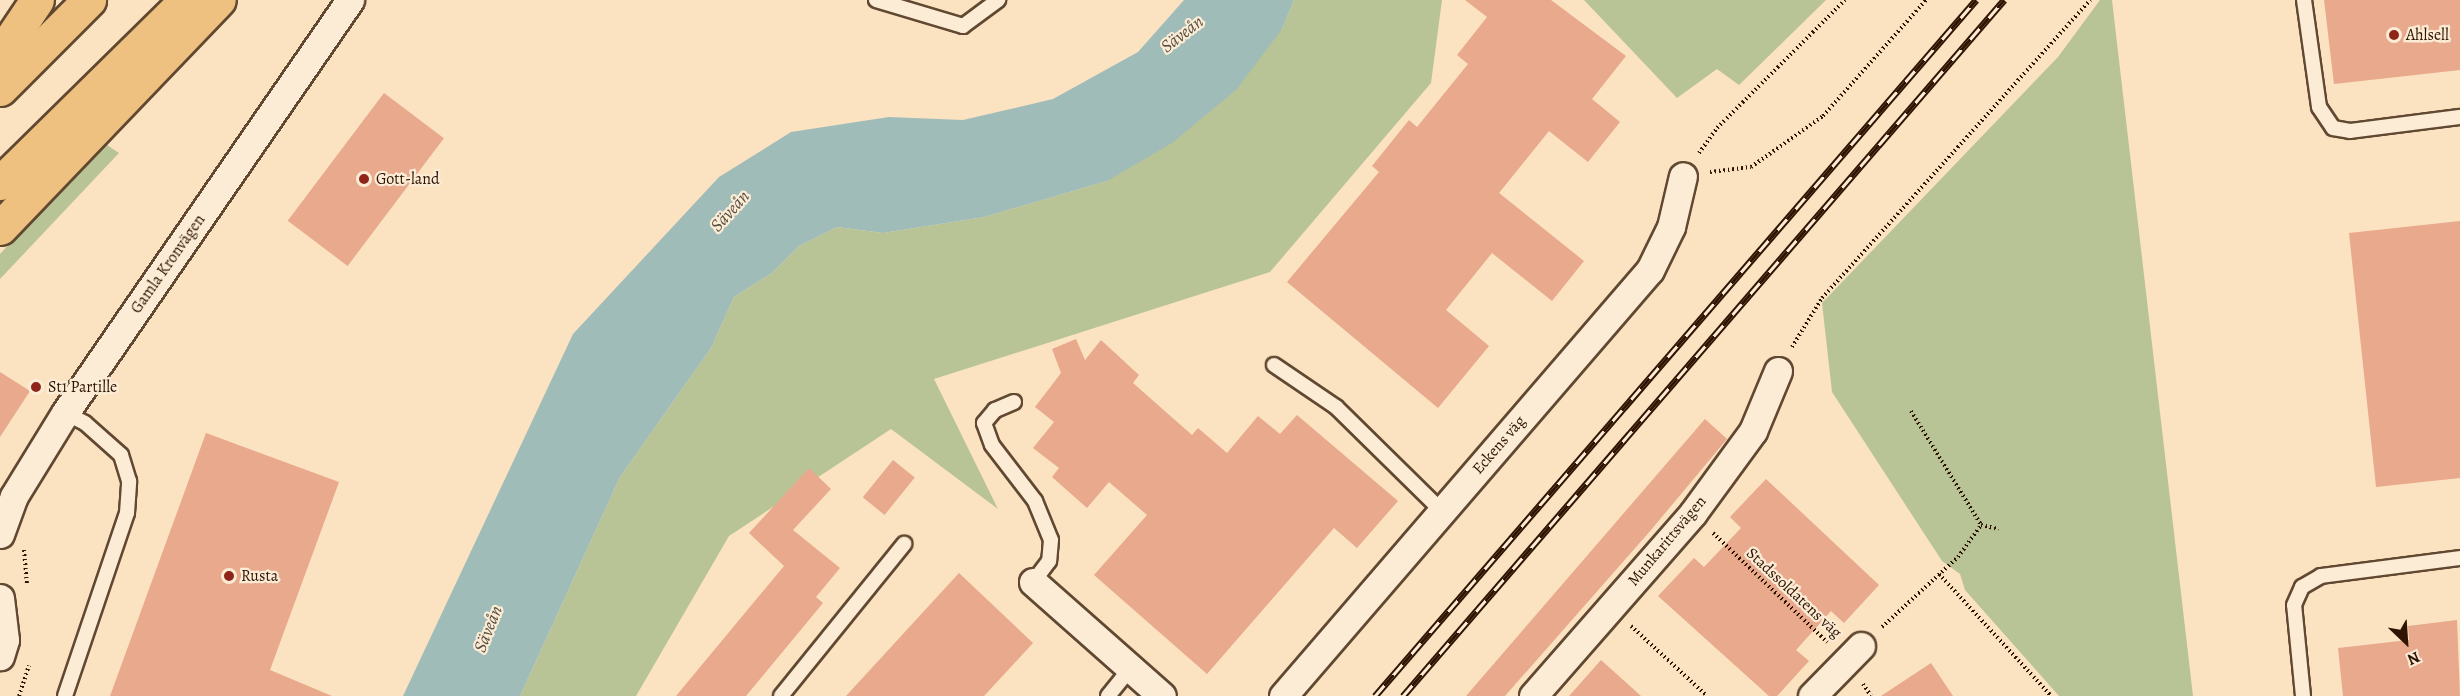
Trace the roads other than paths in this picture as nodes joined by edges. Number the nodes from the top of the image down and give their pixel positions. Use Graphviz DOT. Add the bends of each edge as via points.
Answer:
graph roads {
  1 [pos="37,0"];
  2 [pos="88,0"];
  3 [pos="186,0"];
  4 [pos="219,0"];
  5 [pos="350,0"];
  6 [pos="876,0"];
  7 [pos="998,0"];
  8 [pos="2304,0"];
  9 [pos="0,54"];
  10 [pos="0,89"];
  11 [pos="2460,117"];
  12 [pos="1683,176"];
  13 [pos="0,183"];
  14 [pos="0,228"];
  15 [pos="1274,365"];
  16 [pos="1778,371"];
  17 [pos="1014,402"];
  18 [pos="65,413"];
  19 [pos="1442,511"];
  20 [pos="0,534"];
  21 [pos="904,544"];
  22 [pos="2460,558"];
  23 [pos="1033,582"];
  24 [pos="0,598"];
  25 [pos="1854,653"];
  26 [pos="0,656"];
  27 [pos="1131,668"];
  28 [pos="64,696"];
  29 [pos="781,696"];
  30 [pos="1108,696"];
  31 [pos="1162,696"];
  32 [pos="1282,696"];
  33 [pos="1533,696"];
  34 [pos="1812,696"];
  35 [pos="2304,696"];
  1 -- 9 [label="highway"];
  2 -- 10 [label="highway"];
  3 -- 13 [label="highway"];
  4 -- 14 [label="highway"];
  5 -- 18 [label="street, Gamla Kronvägen"];
  6 -- 7 [label="lane" via="963,26"];
  8 -- 11 [label="lane" via="2319,107 2333,128 2350,131"];
  12 -- 19 [label="street, Eckens väg" via="1671,227 1650,270"];
  15 -- 19 [label="lane" via="1336,407"];
  16 -- 33 [label="street, Munkarittsvägen" via="1753,431 1693,513"];
  17 -- 23 [label="lane" via="995,410 984,423 992,445 1035,501 1051,540 1049,561"];
  18 -- 20 [label="street, Gamla Kronvägen" via="15,496"];
  18 -- 28 [label="lane" via="85,423 121,455 129,481 128,513"];
  19 -- 32 [label="street, Eckens väg"];
  21 -- 29 [label="lane"];
  22 -- 35 [label="lane" via="2321,576 2302,587 2294,605"];
  23 -- 27 [label="street"];
  24 -- 26 [label="street" via="5,640"];
  25 -- 34 [label="street"];
  27 -- 30 [label="lane"];
  27 -- 31 [label="street"];
}
